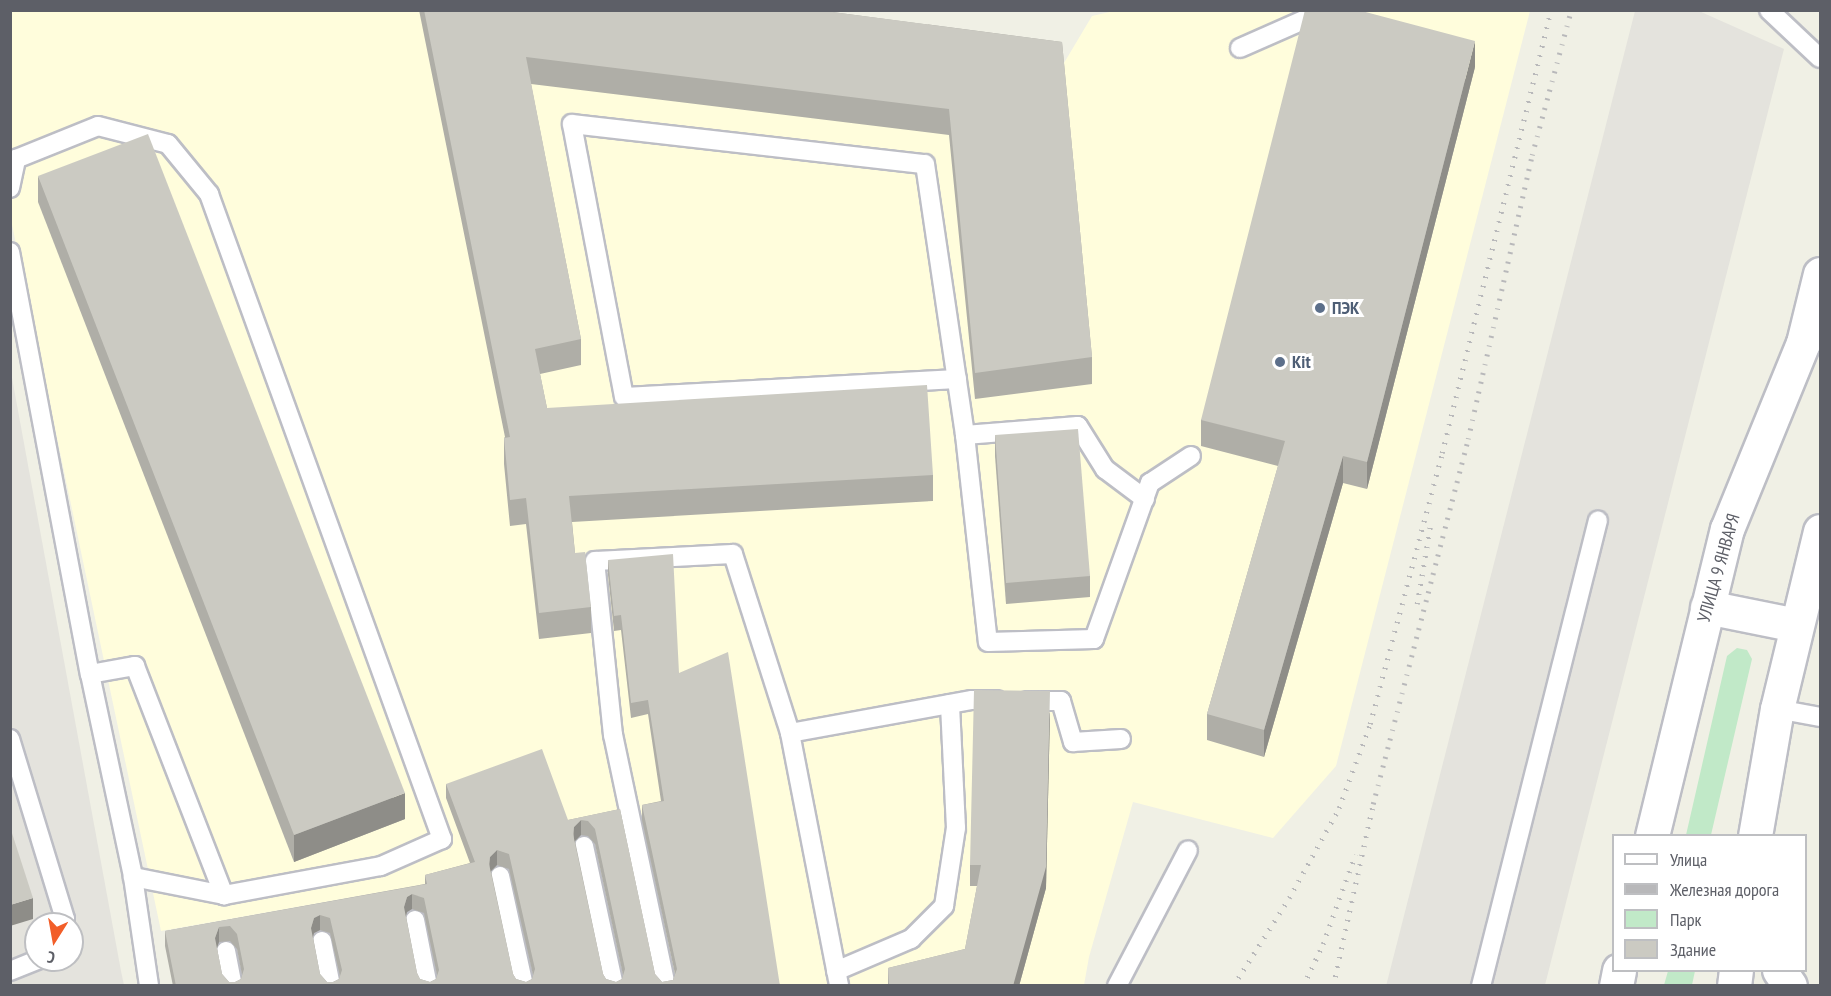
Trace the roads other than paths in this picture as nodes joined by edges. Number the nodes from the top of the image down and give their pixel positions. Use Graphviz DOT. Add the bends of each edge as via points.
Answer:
graph roads {
  1 [pos="1326,10"];
  2 [pos="1769,10"];
  3 [pos="1240,48"];
  4 [pos="1821,58"];
  5 [pos="10,188"];
  6 [pos="10,252"];
  7 [pos="1821,274"];
  8 [pos="957,379"];
  9 [pos="965,435"];
  10 [pos="1191,456"];
  11 [pos="1145,499"];
  12 [pos="1598,520"];
  13 [pos="1821,531"];
  14 [pos="1707,607"];
  15 [pos="1796,625"];
  16 [pos="90,674"];
  17 [pos="950,704"];
  18 [pos="1777,709"];
  19 [pos="1821,717"];
  20 [pos="790,733"];
  21 [pos="10,739"];
  22 [pos="1121,739"];
  23 [pos="1652,834"];
  24 [pos="1755,834"];
  25 [pos="584,846"];
  26 [pos="1188,850"];
  27 [pos="500,876"];
  28 [pos="134,877"];
  29 [pos="224,896"];
  30 [pos="63,912"];
  31 [pos="415,920"];
  32 [pos="322,941"];
  33 [pos="226,951"];
  34 [pos="24,965"];
  35 [pos="10,971"];
  36 [pos="1780,972"];
  37 [pos="837,978"];
  38 [pos="149,986"];
  39 [pos="232,986"];
  40 [pos="330,986"];
  41 [pos="428,986"];
  42 [pos="524,986"];
  43 [pos="614,986"];
  44 [pos="666,986"];
  45 [pos="1117,986"];
  46 [pos="1481,986"];
  47 [pos="1790,986"];
  1 -- 3 [label="lane"];
  2 -- 4 [label="lane"];
  5 -- 29 [label="lane" via="16,159 98,126 168,144 209,194 442,839 381,866"];
  6 -- 16 [label="lane"];
  7 -- 14 [label="main road, УЛИЦА 9 ЯНВАРЯ" via="1803,344 1727,529"];
  8 -- 8 [label="lane" via="925,164 572,124 624,397"];
  8 -- 9 [label="lane"];
  9 -- 11 [label="lane" via="1078,426 1105,469"];
  9 -- 11 [label="lane" via="988,642 1094,639"];
  10 -- 11 [label="lane" via="1150,483"];
  12 -- 46 [label="lane"];
  13 -- 15 [label="main road"];
  14 -- 15 [label="main road"];
  14 -- 23 [label="main road, УЛИЦА 9 ЯНВАРЯ"];
  15 -- 18 [label="main road"];
  16 -- 28 [label="lane"];
  16 -- 29 [label="lane" via="135,666"];
  17 -- 20 [label="lane"];
  17 -- 22 [label="lane" via="972,700 1061,701 1073,742"];
  17 -- 37 [label="lane" via="956,828 944,906 910,939"];
  18 -- 19 [label="lane"];
  18 -- 24 [label="main road"];
  20 -- 37 [label="lane"];
  20 -- 44 [label="lane" via="734,554 595,561 613,735"];
  21 -- 30 [label="lane"];
  25 -- 43 [label="lane"];
  26 -- 45 [label="lane"];
  27 -- 42 [label="lane"];
  28 -- 29 [label="lane"];
  28 -- 38 [label="lane"];
  31 -- 41 [label="lane"];
  32 -- 40 [label="lane"];
  33 -- 39 [label="lane"];
  34 -- 35 [label="lane"];
  36 -- 47 [label="main road"];
}
